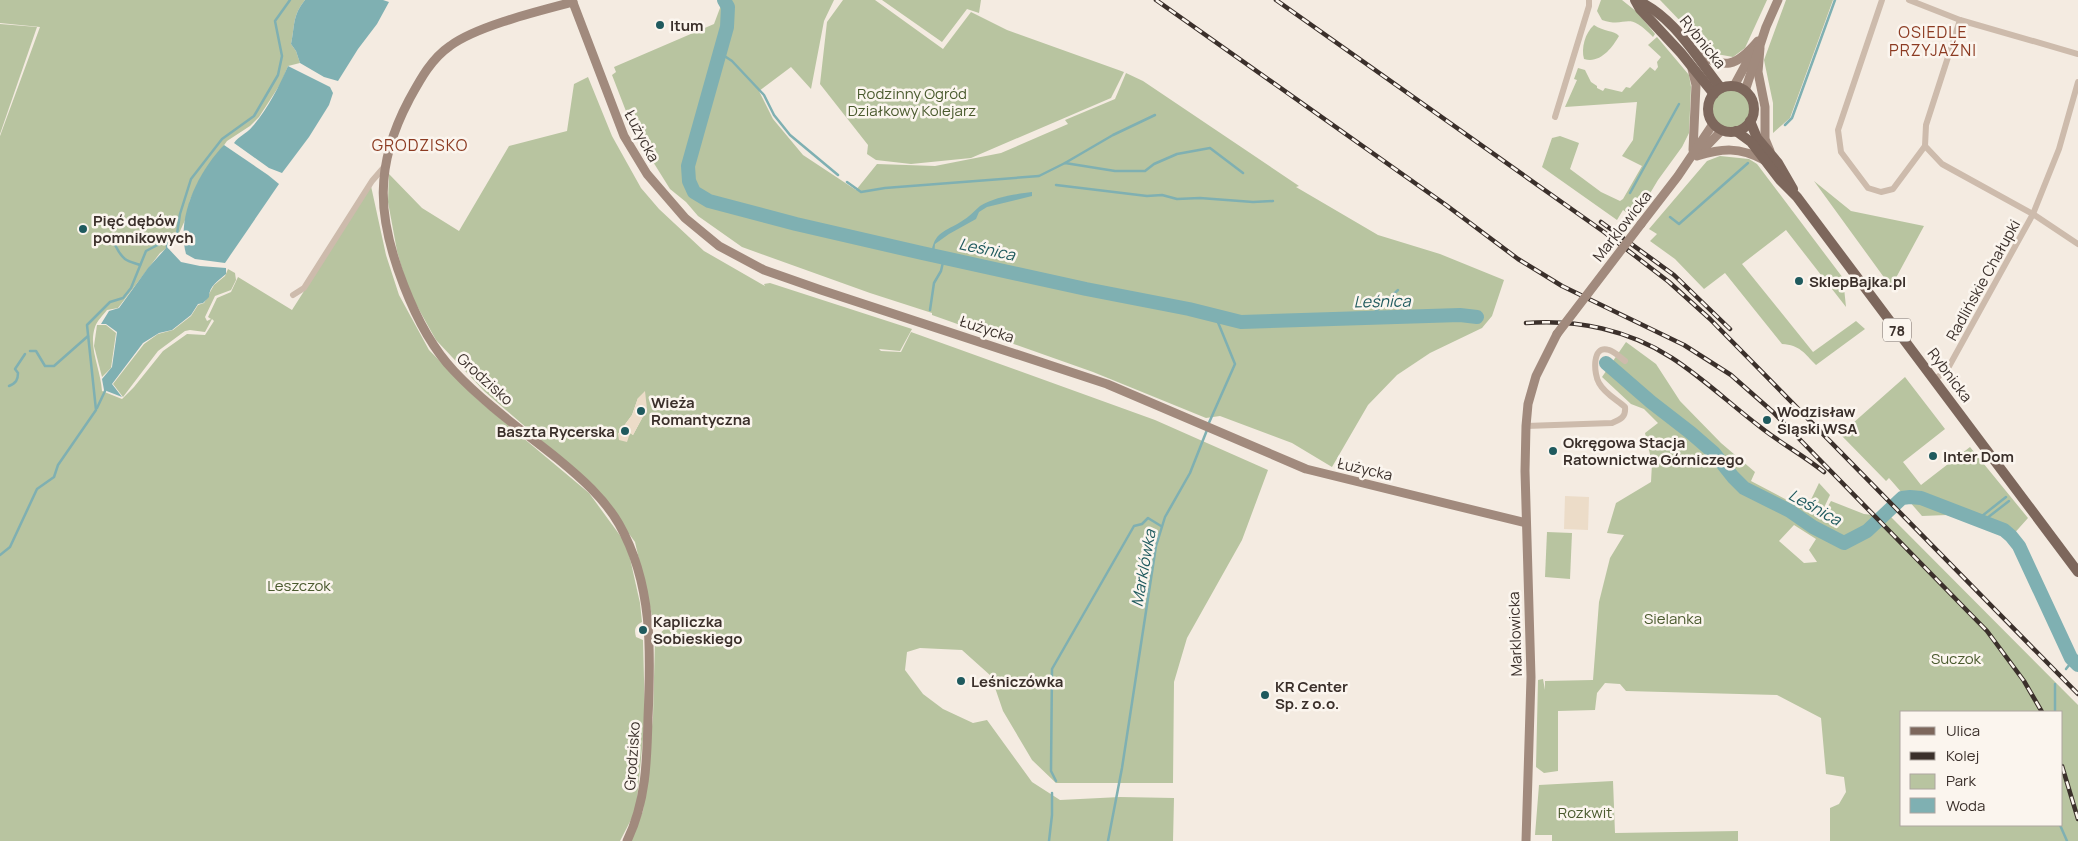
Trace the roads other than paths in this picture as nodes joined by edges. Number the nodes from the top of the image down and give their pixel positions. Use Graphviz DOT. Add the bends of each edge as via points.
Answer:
graph roads {
  1 [pos="1636,0"];
  2 [pos="1778,0"];
  3 [pos="1882,0"];
  4 [pos="1909,0"];
  5 [pos="573,1"];
  6 [pos="1591,2"];
  7 [pos="1960,20"];
  8 [pos="1759,44"];
  9 [pos="1692,50"];
  10 [pos="2078,54"];
  11 [pos="1690,64"];
  12 [pos="2078,82"];
  13 [pos="1734,86"];
  14 [pos="1718,91"];
  15 [pos="1745,91"];
  16 [pos="1555,117"];
  17 [pos="1750,121"];
  18 [pos="1712,124"];
  19 [pos="1722,130"];
  20 [pos="1736,132"];
  21 [pos="1925,146"];
  22 [pos="1695,154"];
  23 [pos="1768,158"];
  24 [pos="385,165"];
  25 [pos="2033,214"];
  26 [pos="2078,244"];
  27 [pos="294,295"];
  28 [pos="1625,361"];
  29 [pos="1934,380"];
  30 [pos="1526,426"];
  31 [pos="1526,522"];
  32 [pos="2078,572"];
  33 [pos="627,841"];
  34 [pos="1526,841"];
  1 -- 9 [label="main road, Rybnicka" via="1665,19"];
  1 -- 11 [label="main road, Rybnicka" via="1640,9"];
  2 -- 8 [label="main road"];
  3 -- 21 [label="street" via="1838,130 1841,152 1868,188 1881,192 1893,189"];
  4 -- 7 [label="street"];
  5 -- 24 [label="main road, Grodzisko" via="471,34 442,52 420,80 400,117"];
  5 -- 31 [label="main road, Łużycka" via="620,127 635,155 675,208 719,246 792,281 1098,381 1306,469"];
  6 -- 16 [label="street"];
  7 -- 10 [label="street"];
  7 -- 21 [label="street" via="1926,125"];
  8 -- 9 [label="main road" via="1729,64 1714,63"];
  8 -- 13 [label="main road"];
  8 -- 15 [label="main road"];
  8 -- 23 [label="main road" via="1758,72 1765,107"];
  9 -- 14 [label="main road, Rybnicka"];
  11 -- 14 [label="main road, Rybnicka"];
  11 -- 22 [label="main road" via="1696,85"];
  12 -- 25 [label="street, Radlińskie Chałupki" via="2059,149"];
  13 -- 14 [label="main road"];
  13 -- 15 [label="main road"];
  14 -- 18 [label="main road" via="1709,102"];
  15 -- 17 [label="main road, 78" via="1753,106"];
  17 -- 20 [label="main road"];
  17 -- 23 [label="main road, Rybnicka / 78"];
  18 -- 19 [label="main road"];
  18 -- 22 [label="main road, Marklowicka"];
  19 -- 20 [label="main road"];
  19 -- 22 [label="main road, Marklowicka"];
  20 -- 23 [label="main road, Rybnicka / 78"];
  21 -- 25 [label="street" via="1942,164"];
  22 -- 23 [label="main road" via="1739,150"];
  22 -- 30 [label="main road, Marklowicka, bridge" via="1566,321 1549,348 1530,396"];
  23 -- 29 [label="main road, Rybnicka / 78" via="1780,180 1797,197"];
  24 -- 27 [label="street, Grodzisko" via="304,288"];
  24 -- 33 [label="main road, Grodzisko" via="383,194 387,237 410,300 433,345 465,382 589,486 616,519 633,556 648,618 650,665 645,788"];
  25 -- 26 [label="street, Radlińskie Chałupki"];
  25 -- 29 [label="street, Radlińskie Chałupki" via="1947,370"];
  28 -- 30 [label="street" via="1609,350 1602,350 1594,363 1598,382 1605,392 1625,407 1623,418 1612,423"];
  29 -- 32 [label="main road, Rybnicka / 78"];
  30 -- 31 [label="main road, Marklowicka"];
  31 -- 34 [label="main road, Marklowicka" via="1531,696"];
}
